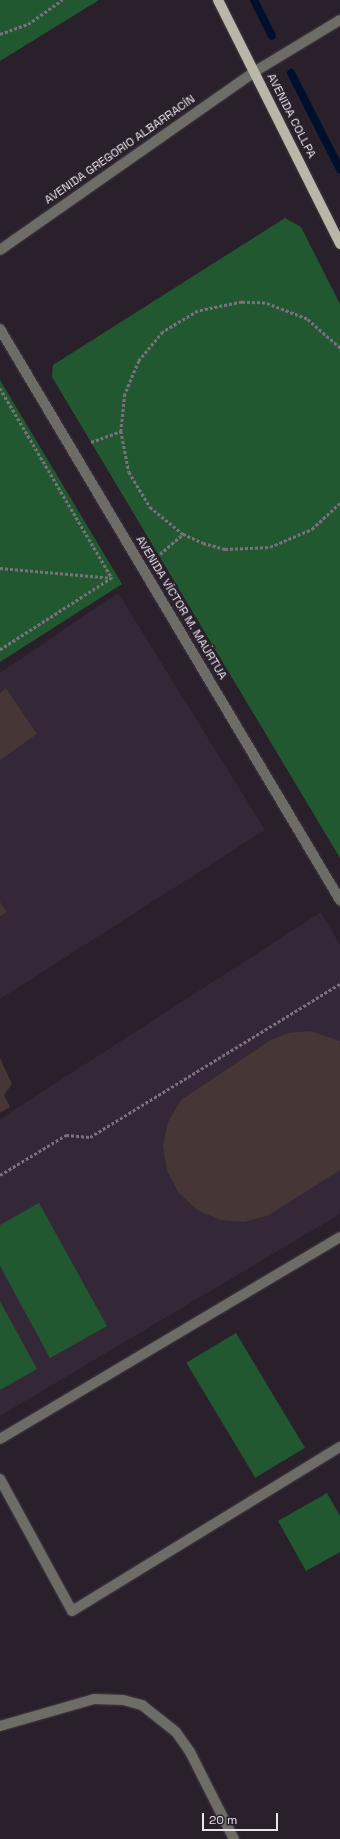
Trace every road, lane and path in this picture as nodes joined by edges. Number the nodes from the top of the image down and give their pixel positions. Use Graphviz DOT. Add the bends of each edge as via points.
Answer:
graph roads {
  1 [pos="62,0"];
  2 [pos="218,0"];
  3 [pos="340,20"];
  4 [pos="0,34"];
  5 [pos="254,72"];
  6 [pos="340,244"];
  7 [pos="0,250"];
  8 [pos="0,329"];
  9 [pos="340,348"];
  10 [pos="0,388"];
  11 [pos="121,431"];
  12 [pos="91,442"];
  13 [pos="340,503"];
  14 [pos="182,534"];
  15 [pos="160,554"];
  16 [pos="0,568"];
  17 [pos="112,578"];
  18 [pos="0,650"];
  19 [pos="340,900"];
  20 [pos="340,984"];
  21 [pos="0,1175"];
  22 [pos="340,1237"];
  23 [pos="0,1439"];
  24 [pos="340,1447"];
  25 [pos="0,1479"];
  26 [pos="0,1726"];
  27 [pos="234,1839"];
  1 -- 4 [label="path" via="28,24"];
  2 -- 5 [label="main road, AVENIDA COLLPA"];
  3 -- 5 [label="street, AVENIDA GREGORIO ALBARRACÍN"];
  5 -- 6 [label="main road, AVENIDA COLLPA"];
  5 -- 7 [label="street, AVENIDA GREGORIO ALBARRACÍN"];
  8 -- 19 [label="street, AVENIDA VÍCTOR M. MAÚRTUA"];
  9 -- 11 [label="path" via="307,319 264,304 242,302 198,311 163,332 139,361 124,394"];
  10 -- 17 [label="path"];
  11 -- 12 [label="path"];
  11 -- 14 [label="path" via="127,465 138,490 150,507"];
  13 -- 14 [label="path" via="312,530 270,548 225,549"];
  14 -- 15 [label="path"];
  16 -- 17 [label="path"];
  17 -- 18 [label="path"];
  20 -- 21 [label="path" via="90,1137 66,1135"];
  22 -- 23 [label="street"];
  24 -- 25 [label="street" via="72,1610"];
  26 -- 27 [label="street" via="94,1699 123,1700 142,1705 176,1732 190,1752"];
}
